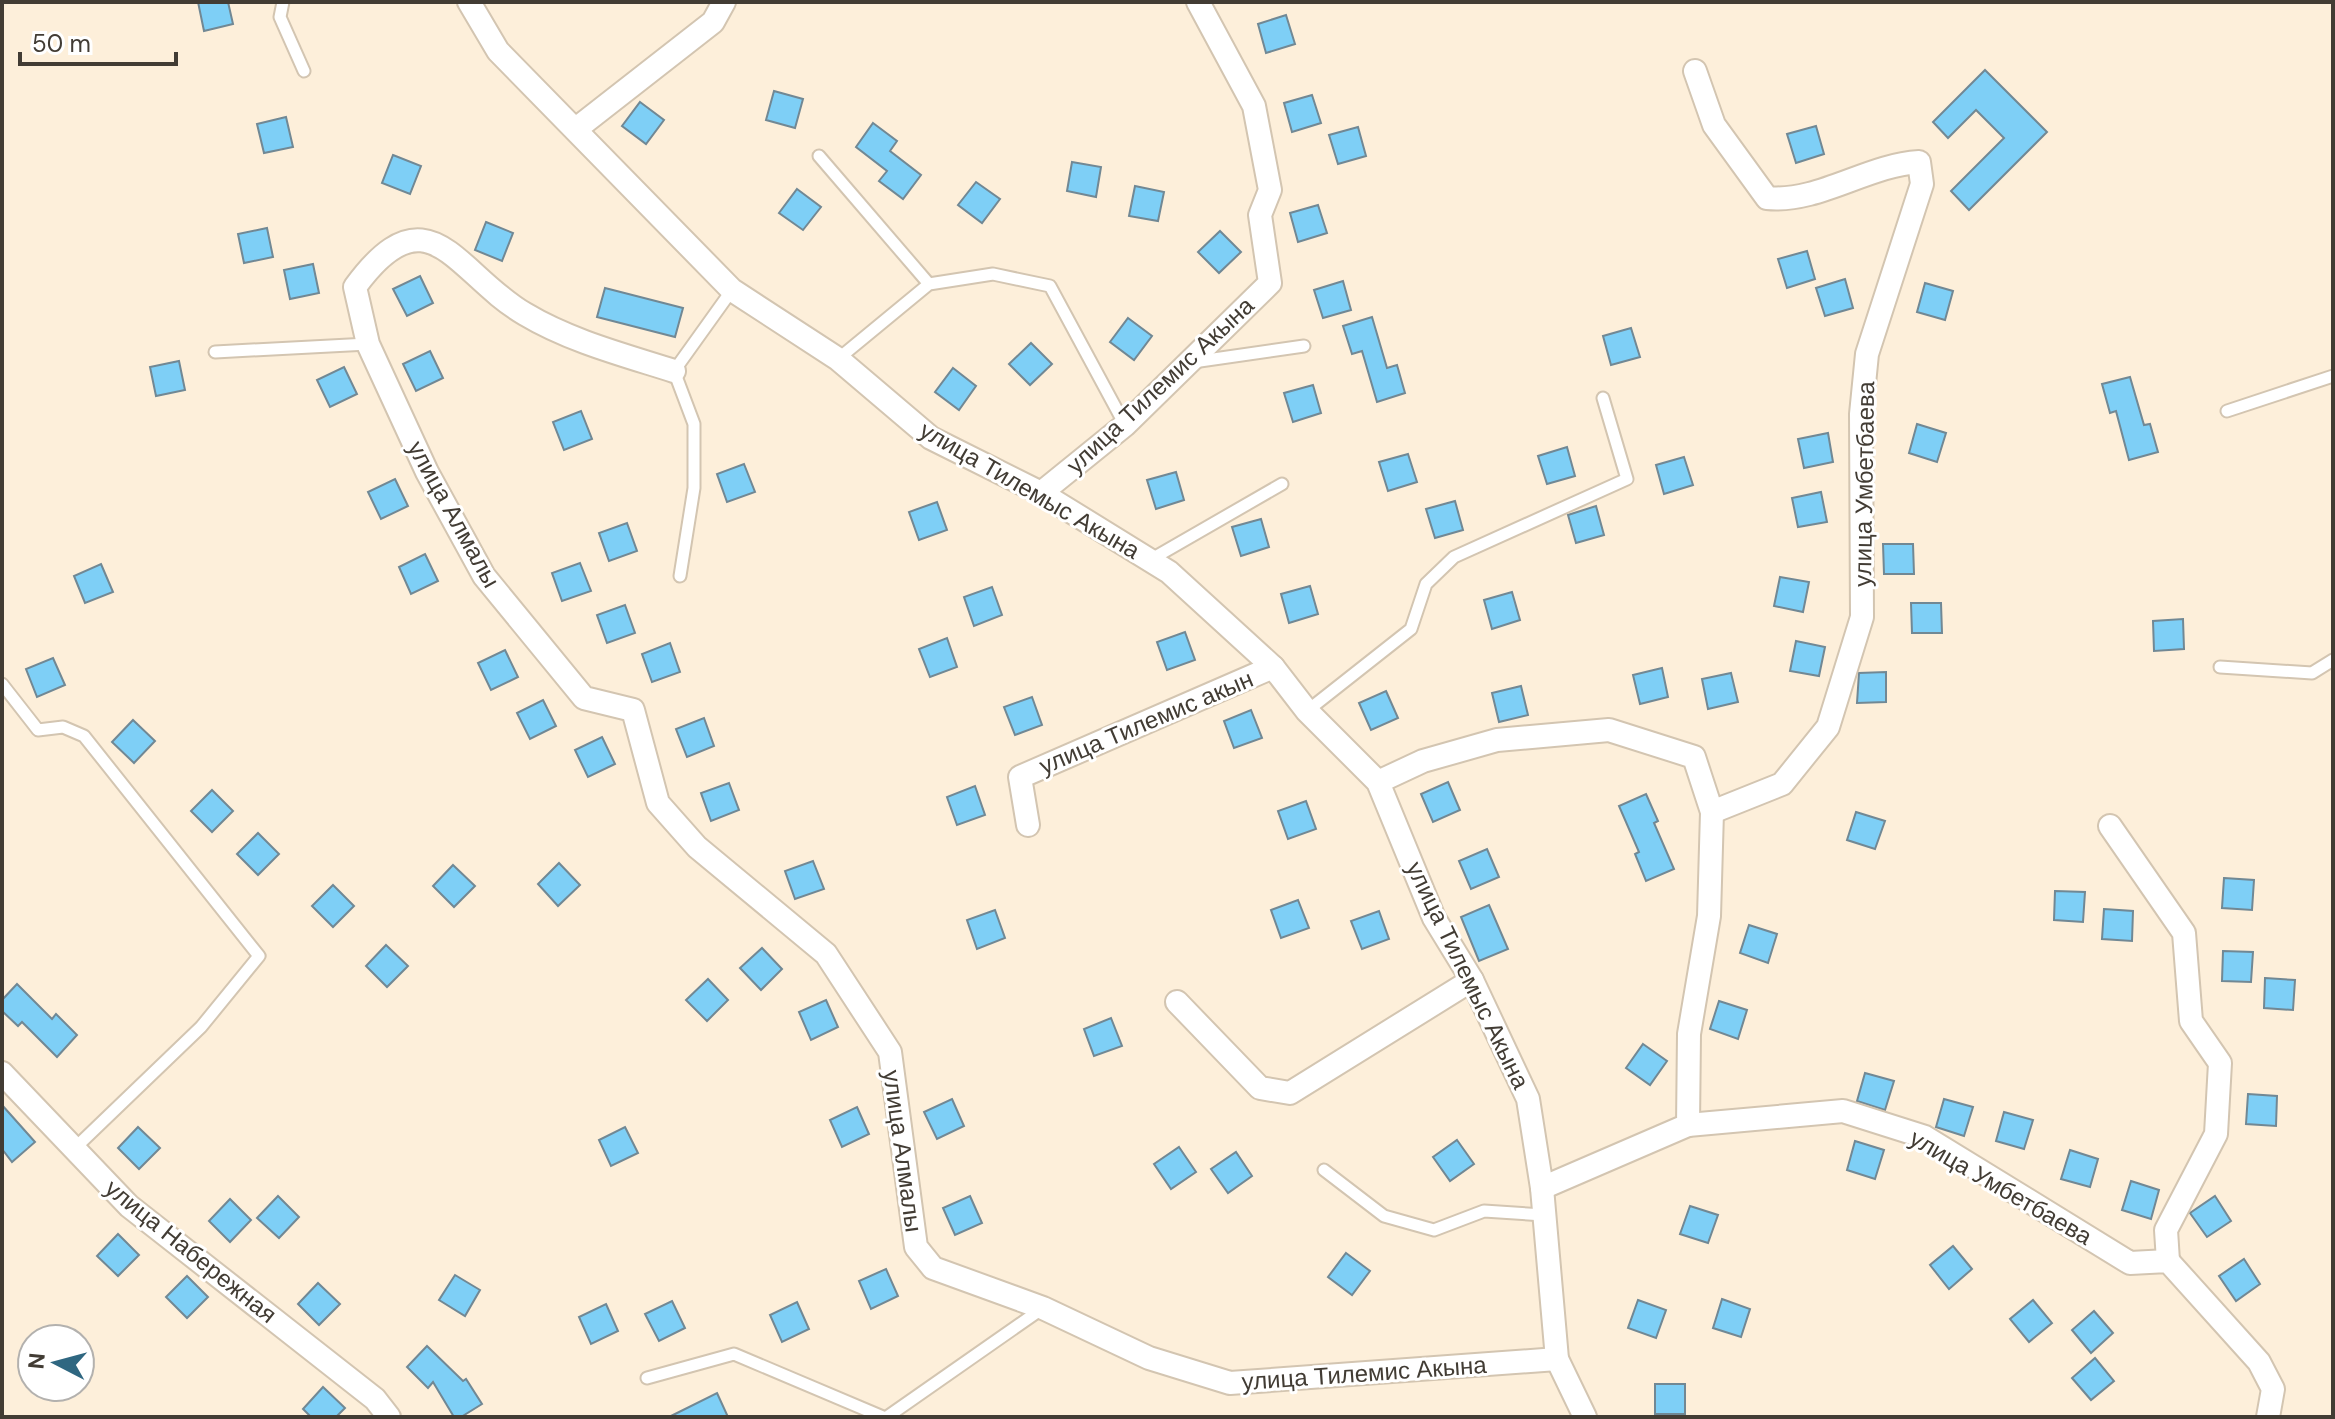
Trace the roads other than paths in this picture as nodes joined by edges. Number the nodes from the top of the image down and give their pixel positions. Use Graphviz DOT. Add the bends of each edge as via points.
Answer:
graph roads {
  1 [pos="283,2"];
  2 [pos="469,2"];
  3 [pos="724,2"];
  4 [pos="1198,2"];
  5 [pos="304,71"];
  6 [pos="1695,71"];
  7 [pos="576,129"];
  8 [pos="819,156"];
  9 [pos="929,284"];
  10 [pos="732,290"];
  11 [pos="368,344"];
  12 [pos="1304,346"];
  13 [pos="215,352"];
  14 [pos="838,359"];
  15 [pos="1188,362"];
  16 [pos="674,371"];
  17 [pos="2333,376"];
  18 [pos="1603,398"];
  19 [pos="2227,411"];
  20 [pos="1125,425"];
  21 [pos="1282,484"];
  22 [pos="1041,493"];
  23 [pos="1150,561"];
  24 [pos="680,576"];
  25 [pos="2333,660"];
  26 [pos="1273,667"];
  27 [pos="2220,667"];
  28 [pos="2,684"];
  29 [pos="1307,711"];
  30 [pos="1378,782"];
  31 [pos="1712,812"];
  32 [pos="1028,825"];
  33 [pos="2110,826"];
  34 [pos="1472,980"];
  35 [pos="1177,1002"];
  36 [pos="2,1073"];
  37 [pos="1688,1125"];
  38 [pos="74,1149"];
  39 [pos="1324,1170"];
  40 [pos="1542,1188"];
  41 [pos="1544,1215"];
  42 [pos="2168,1261"];
  43 [pos="1043,1308"];
  44 [pos="1557,1359"];
  45 [pos="647,1378"];
  46 [pos="389,1417"];
  47 [pos="885,1417"];
  48 [pos="1585,1417"];
  49 [pos="2268,1417"];
  1 -- 5 [label="lane" via="280,17"];
  2 -- 7 [label="street, улица Тилемыс Акына" via="498,51"];
  3 -- 7 [label="street" via="713,22"];
  4 -- 15 [label="street, улица Тилемис Акына" via="1254,106 1270,190 1260,215 1270,283"];
  6 -- 31 [label="street, улица Умбетбаева" via="1714,125 1767,198 1789,200 1892,163 1919,162 1922,184 1867,354 1861,414 1862,617 1828,727 1782,784"];
  7 -- 10 [label="street, улица Тилемыс Акына"];
  8 -- 9 [label="lane"];
  9 -- 14 [label="lane"];
  9 -- 20 [label="lane" via="993,274 1050,286"];
  10 -- 14 [label="street, улица Тилемыс Акына"];
  10 -- 16 [label="lane"];
  11 -- 13 [label="lane"];
  11 -- 16 [label="street, улица Алмалы" via="355,287 375,259 400,241 438,242 523,314"];
  11 -- 43 [label="street, улица Алмалы" via="427,472 484,576 584,698 633,710 658,803 697,847 826,954 890,1052 916,1247 933,1268"];
  12 -- 15 [label="lane"];
  14 -- 22 [label="street, улица Тилемыс Акына" via="931,438"];
  15 -- 20 [label="street, улица Тилемис Акына"];
  16 -- 24 [label="lane" via="694,424 694,488"];
  17 -- 19 [label="lane"];
  18 -- 29 [label="lane" via="1627,479 1454,557 1426,584 1411,629"];
  20 -- 22 [label="street, улица Тилемис Акына"];
  21 -- 23 [label="lane"];
  22 -- 23 [label="street, улица Тилемыс Акына"];
  23 -- 26 [label="street, улица Тилемыс Акына" via="1169,572"];
  25 -- 27 [label="lane" via="2312,673"];
  26 -- 29 [label="street, улица Тилемыс Акына"];
  26 -- 32 [label="street, улица Тилемис акын" via="1020,777"];
  28 -- 38 [label="lane" via="38,730 63,727 84,736 259,956 201,1027"];
  29 -- 30 [label="street, улица Тилемыс Акына"];
  30 -- 31 [label="street" via="1423,761 1497,740 1609,730 1694,757"];
  30 -- 34 [label="street, улица Тилемыс Акына" via="1434,918"];
  31 -- 37 [label="street" via="1709,916 1689,1034"];
  33 -- 42 [label="street" via="2184,933 2191,1021 2220,1063 2216,1134 2166,1230"];
  34 -- 35 [label="street" via="1290,1093 1260,1088"];
  34 -- 40 [label="street, улица Тилемыс Акына" via="1528,1099"];
  36 -- 38 [label="street, улица Набережная"];
  37 -- 40 [label="street"];
  37 -- 42 [label="street, улица Умбетбаева" via="1843,1111 1925,1137 2130,1263"];
  38 -- 46 [label="street, улица Набережная" via="129,1206 375,1399"];
  39 -- 41 [label="lane" via="1384,1216 1434,1230 1484,1211"];
  40 -- 41 [label="street, улица Тилемыс Акына"];
  41 -- 44 [label="street, улица Тилемыс Акына"];
  42 -- 49 [label="street" via="2259,1362 2273,1389"];
  43 -- 44 [label="street, улица Тилемис Акына" via="1149,1358 1230,1383"];
  43 -- 47 [label="lane"];
  44 -- 48 [label="street, улица Тилемыс Акына"];
  45 -- 47 [label="lane" via="734,1354"];
}
